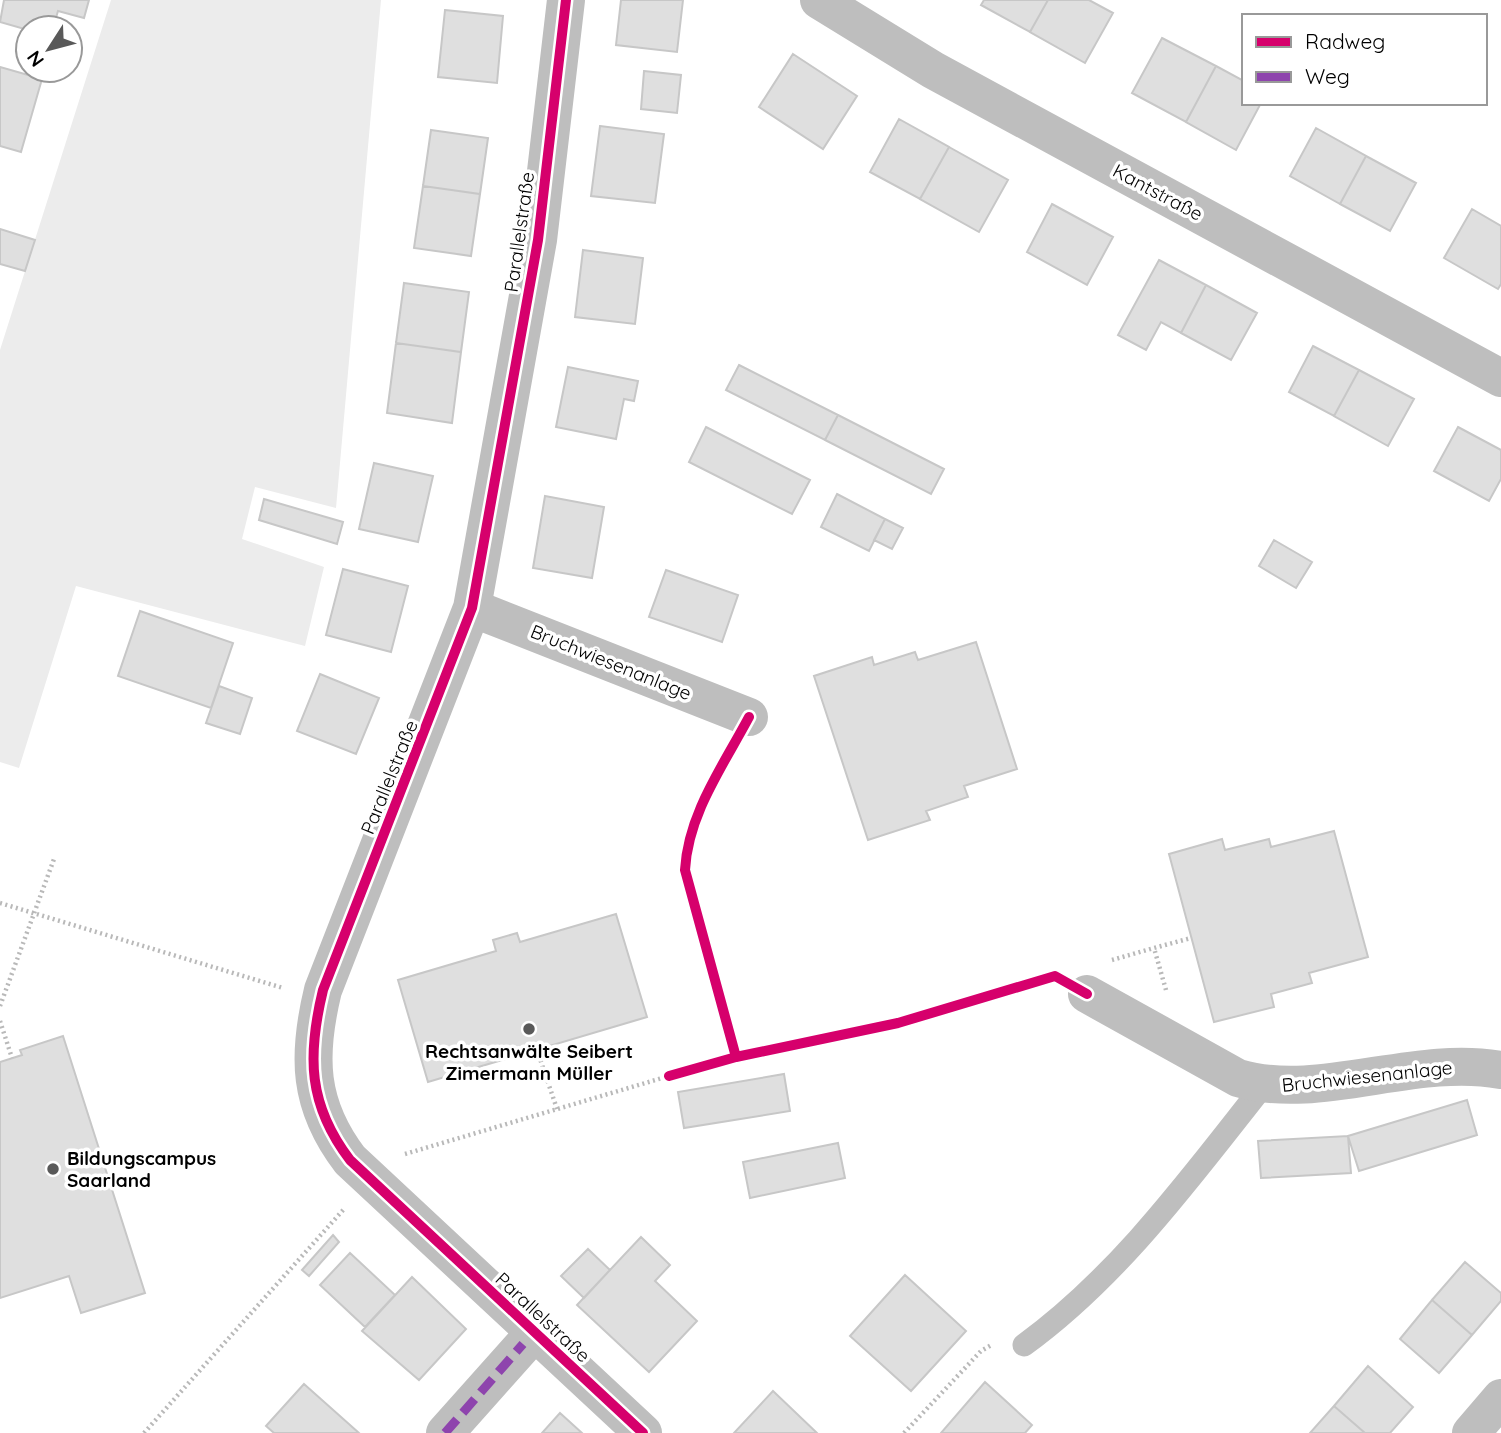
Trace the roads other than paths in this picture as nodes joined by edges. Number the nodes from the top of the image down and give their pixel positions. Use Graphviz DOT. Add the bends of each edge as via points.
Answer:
graph roads {
  1 [pos="566,0"];
  2 [pos="819,0"];
  3 [pos="1501,377"];
  4 [pos="472,608"];
  5 [pos="749,717"];
  6 [pos="1087,994"];
  7 [pos="1501,1070"];
  8 [pos="1263,1086"];
  9 [pos="534,1333"];
  10 [pos="1024,1345"];
  11 [pos="1501,1398"];
  12 [pos="444,1433"];
  13 [pos="643,1433"];
  14 [pos="1471,1433"];
  1 -- 4 [label="street, Parallelstraße" via="538,240"];
  2 -- 3 [label="street, Kantstraße" via="933,70"];
  4 -- 5 [label="street, Bruchwiesenanlage"];
  4 -- 9 [label="street, Parallelstraße" via="321,1000 312,1048 315,1091 334,1140 370,1181"];
  6 -- 8 [label="street, Bruchwiesenanlage" via="1238,1078"];
  7 -- 8 [label="street, Bruchwiesenanlage" via="1437,1066"];
  8 -- 10 [label="lane" via="1169,1204 1066,1314"];
  9 -- 12 [label="street, Parallelstraße"];
  9 -- 13 [label="street, Parallelstraße"];
  11 -- 14 [label="street"];
}
